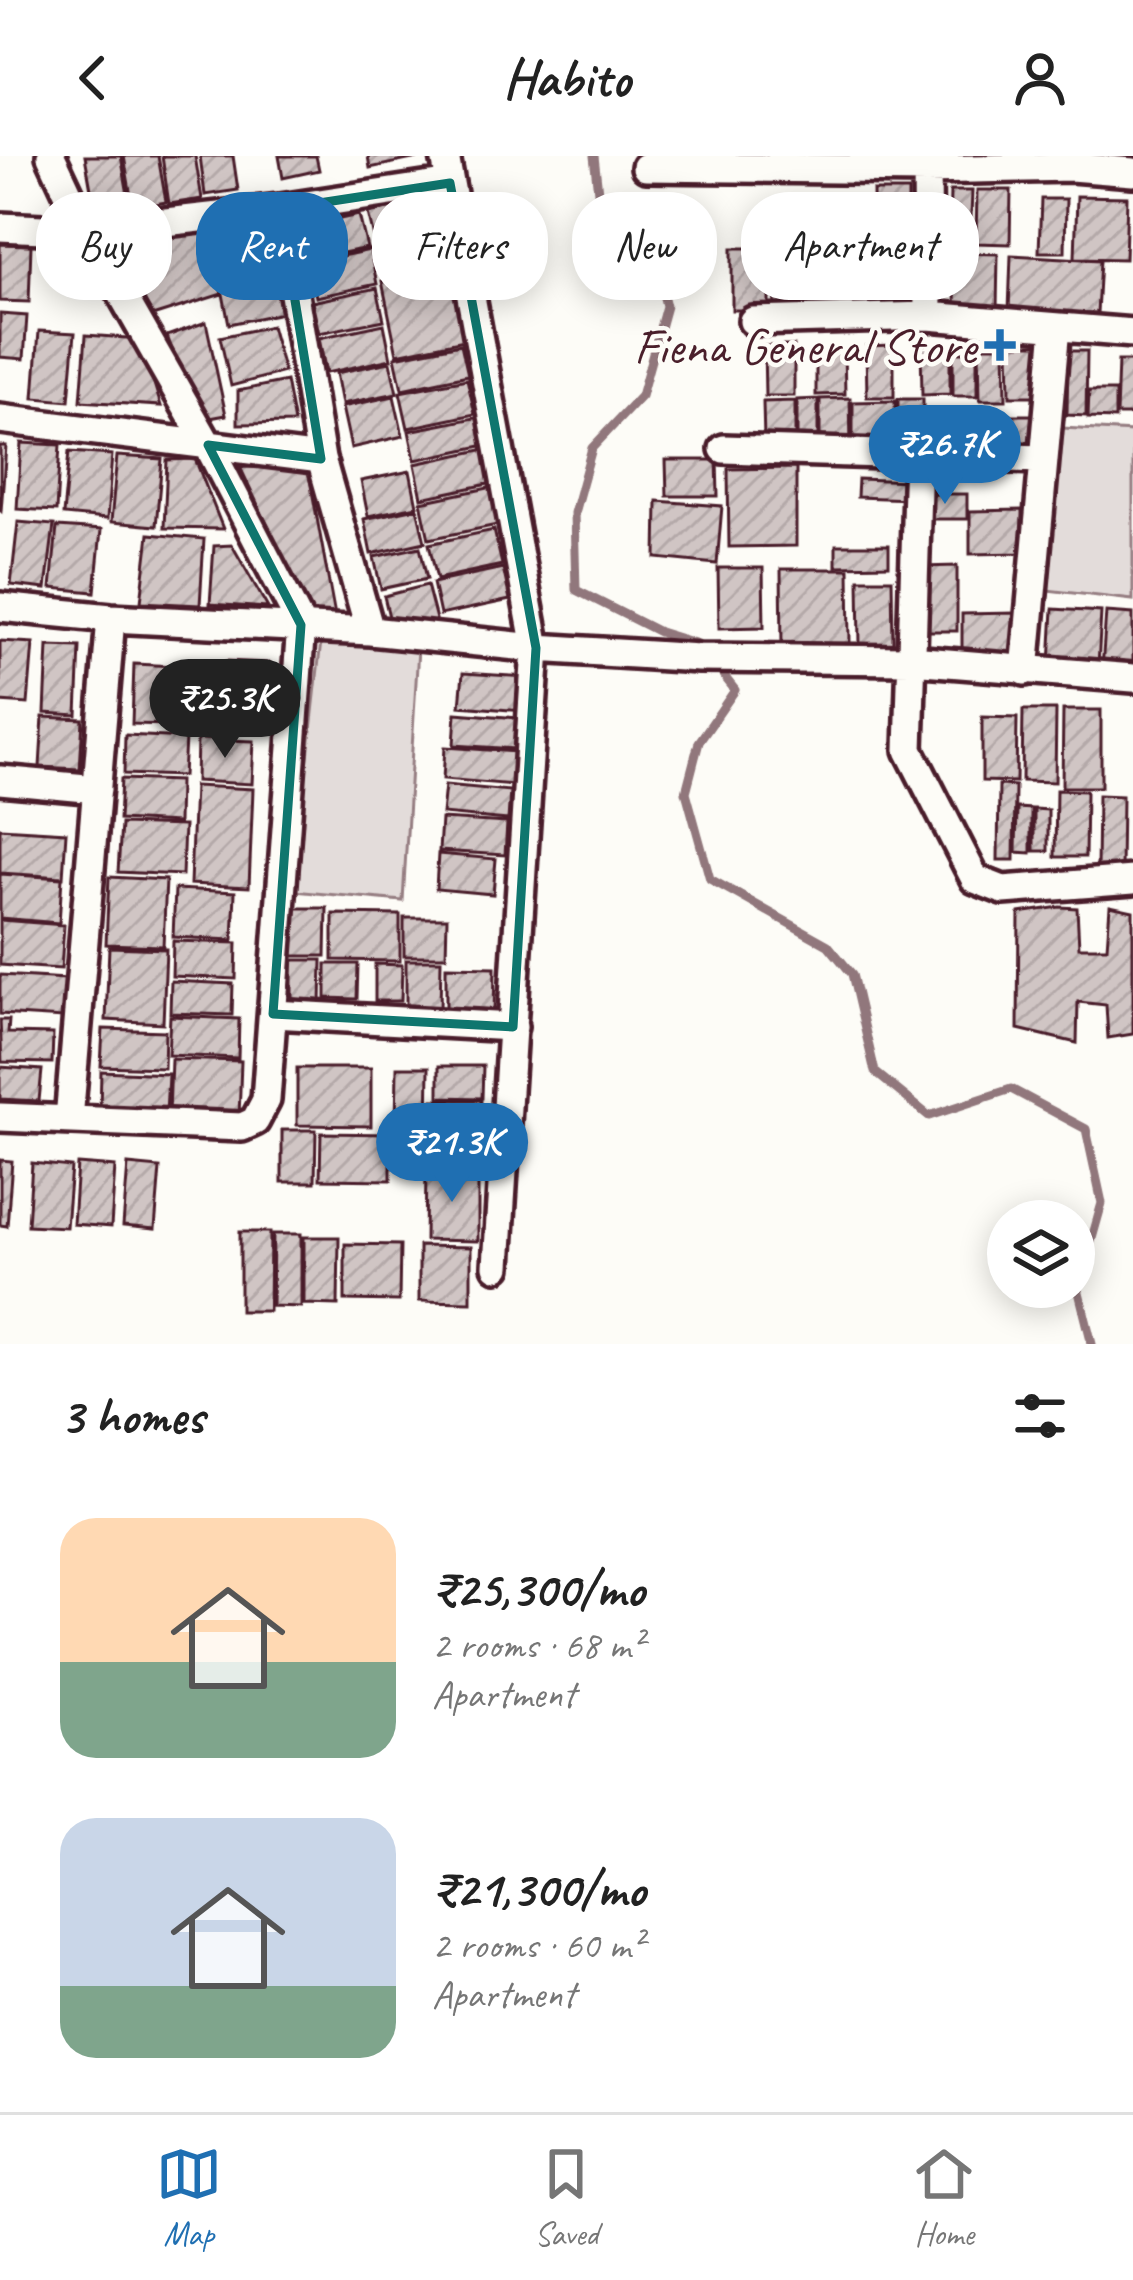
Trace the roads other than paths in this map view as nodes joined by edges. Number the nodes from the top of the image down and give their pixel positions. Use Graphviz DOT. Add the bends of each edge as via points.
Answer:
graph roads {
  1 [pos="51,156"];
  2 [pos="1071,162"];
  3 [pos="927,163"];
  4 [pos="646,167"];
  5 [pos="448,170"];
  6 [pos="1133,172"];
  7 [pos="68,192"];
  8 [pos="348,193"];
  9 [pos="0,227"];
  10 [pos="36,229"];
  11 [pos="125,300"];
  12 [pos="295,300"];
  13 [pos="928,316"];
  14 [pos="753,321"];
  15 [pos="1056,327"];
  16 [pos="1133,333"];
  17 [pos="0,419"];
  18 [pos="208,445"];
  19 [pos="724,449"];
  20 [pos="918,455"];
  21 [pos="1042,459"];
  22 [pos="321,460"];
  23 [pos="0,608"];
  24 [pos="111,618"];
  25 [pos="301,626"];
  26 [pos="370,631"];
  27 [pos="536,649"];
  28 [pos="910,660"];
  29 [pos="1025,671"];
  30 [pos="1133,678"];
  31 [pos="0,780"];
  32 [pos="97,789"];
  33 [pos="1133,880"];
  34 [pos="273,1014"];
  35 [pos="513,1027"];
  36 [pos="0,1117"];
  37 [pos="69,1120"];
  38 [pos="497,1267"];
  1 -- 7 [label="street"];
  2 -- 3 [label="street"];
  2 -- 6 [label="street"];
  3 -- 4 [label="street"];
  3 -- 13 [label="street"];
  5 -- 8 [label="street"];
  5 -- 27 [label="street"];
  9 -- 10 [label="street"];
  11 -- 18 [label="street"];
  12 -- 22 [label="street"];
  13 -- 14 [label="street"];
  13 -- 15 [label="street"];
  15 -- 16 [label="street"];
  15 -- 21 [label="street"];
  17 -- 18 [label="street"];
  18 -- 22 [label="street"];
  18 -- 25 [label="street"];
  19 -- 20 [label="street"];
  20 -- 21 [label="street"];
  20 -- 28 [label="street"];
  21 -- 29 [label="street"];
  22 -- 26 [label="street"];
  23 -- 24 [label="street"];
  24 -- 25 [label="street"];
  24 -- 32 [label="street"];
  25 -- 26 [label="street"];
  25 -- 34 [label="street"];
  26 -- 27 [label="street"];
  27 -- 28 [label="street"];
  27 -- 35 [label="street"];
  28 -- 29 [label="street"];
  28 -- 33 [label="street" via="909,750 975,879 1003,890"];
  29 -- 30 [label="street"];
  31 -- 32 [label="street"];
  32 -- 37 [label="street"];
  34 -- 35 [label="street"];
  34 -- 37 [label="street" via="266,1100 255,1121 242,1127"];
  35 -- 38 [label="street"];
  36 -- 37 [label="street"];
}
